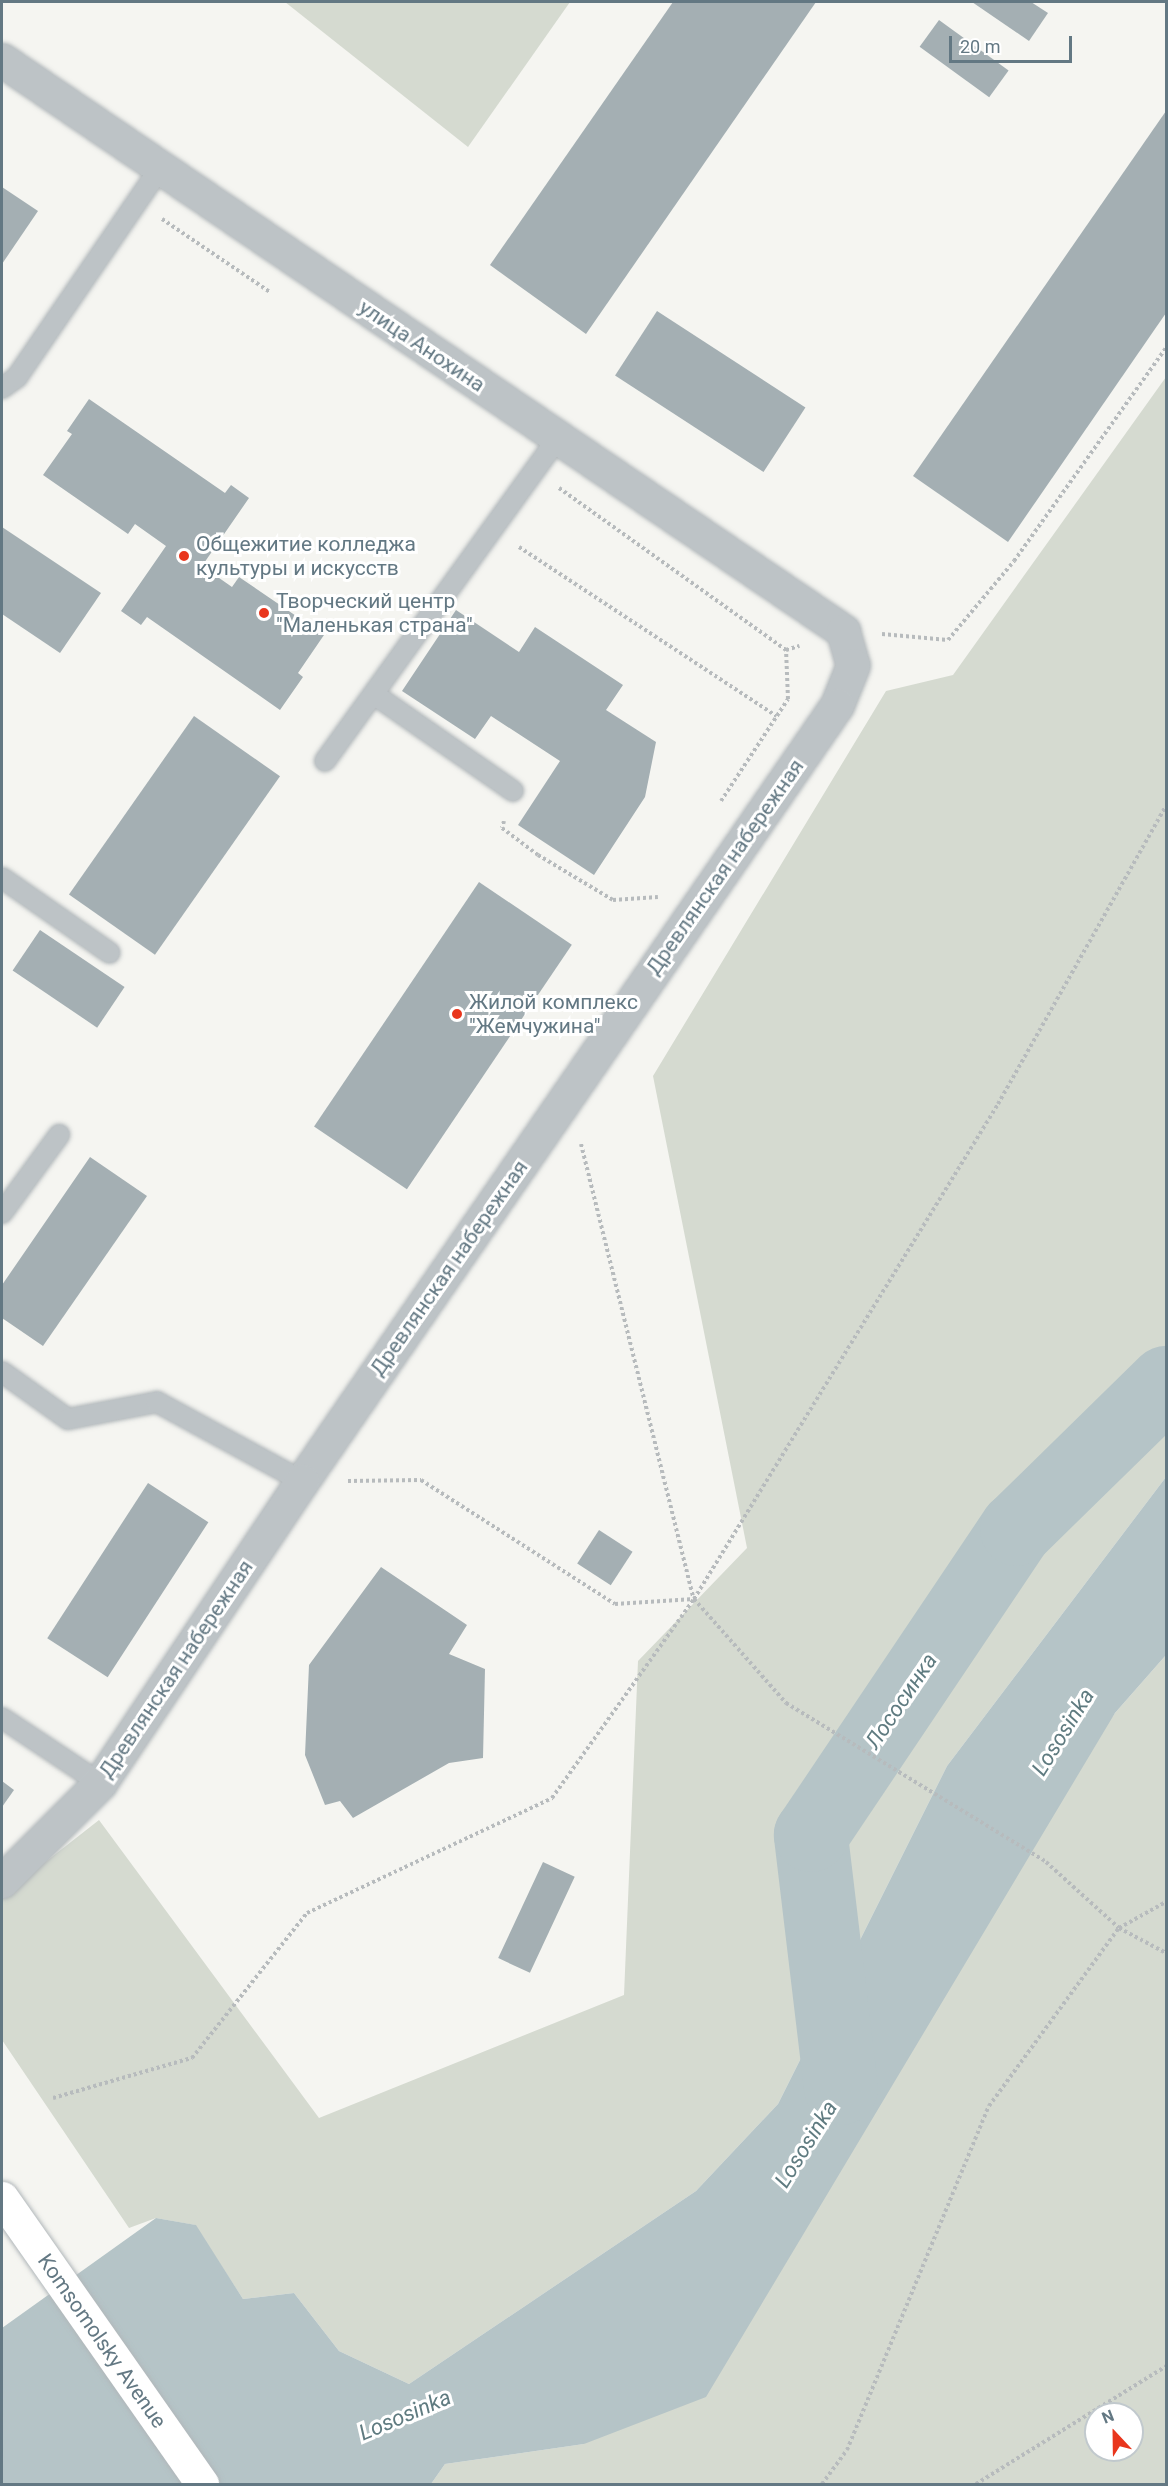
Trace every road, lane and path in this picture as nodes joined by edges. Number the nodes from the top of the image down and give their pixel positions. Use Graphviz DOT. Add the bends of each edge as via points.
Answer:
graph roads {
  1 [pos="2,60"];
  2 [pos="160,168"];
  3 [pos="139,202"];
  4 [pos="277,296"];
  5 [pos="1167,348"];
  6 [pos="2,388"];
  7 [pos="558,438"];
  8 [pos="534,470"];
  9 [pos="494,531"];
  10 [pos="843,631"];
  11 [pos="786,651"];
  12 [pos="375,695"];
  13 [pos="776,716"];
  14 [pos="326,761"];
  15 [pos="513,791"];
  16 [pos="718,806"];
  17 [pos="1167,806"];
  18 [pos="2,879"];
  19 [pos="666,886"];
  20 [pos="110,953"];
  21 [pos="569,1094"];
  22 [pos="59,1135"];
  23 [pos="2,1213"];
  24 [pos="2,1372"];
  25 [pos="302,1482"];
  26 [pos="694,1599"];
  27 [pos="2,1718"];
  28 [pos="100,1783"];
  29 [pos="2,1881"];
  30 [pos="1167,1902"];
  31 [pos="1119,1928"];
  32 [pos="1167,1953"];
  33 [pos="54,2098"];
  34 [pos="2,2198"];
  35 [pos="1167,2366"];
  36 [pos="202,2484"];
  37 [pos="822,2484"];
  38 [pos="976,2484"];
  1 -- 2 [label="street, улица Анохина"];
  2 -- 3 [label="lane"];
  2 -- 7 [label="street, улица Анохина"];
  3 -- 4 [label="path"];
  3 -- 6 [label="lane" via="17,377"];
  5 -- 10 [label="path" via="1014,561 948,640"];
  7 -- 8 [label="lane"];
  7 -- 10 [label="street, улица Анохина"];
  8 -- 9 [label="lane"];
  8 -- 11 [label="path"];
  9 -- 12 [label="lane"];
  9 -- 13 [label="path"];
  10 -- 11 [label="path"];
  10 -- 21 [label="street, Древлянская набережная" via="853,665 837,705"];
  11 -- 13 [label="path" via="788,699"];
  12 -- 14 [label="lane"];
  12 -- 15 [label="lane"];
  13 -- 16 [label="path"];
  15 -- 19 [label="path" via="502,828 538,855 613,900 659,897"];
  17 -- 26 [label="path" via="998,1104"];
  18 -- 20 [label="lane"];
  21 -- 25 [label="street, Древлянская набережная"];
  21 -- 26 [label="path"];
  22 -- 23 [label="lane"];
  24 -- 25 [label="lane" via="68,1419 157,1402"];
  25 -- 26 [label="path" via="422,1480 615,1604"];
  25 -- 28 [label="street, Древлянская набережная"];
  26 -- 31 [label="path" via="786,1703 1046,1862"];
  26 -- 33 [label="path" via="552,1798 307,1913 192,2058"];
  27 -- 28 [label="lane"];
  28 -- 29 [label="street, Древлянская набережная"];
  30 -- 31 [label="path"];
  31 -- 32 [label="path"];
  31 -- 37 [label="path" via="989,2106 847,2450"];
  34 -- 36 [label="main road, Komsomolsky Avenue"];
  35 -- 38 [label="path"];
}
